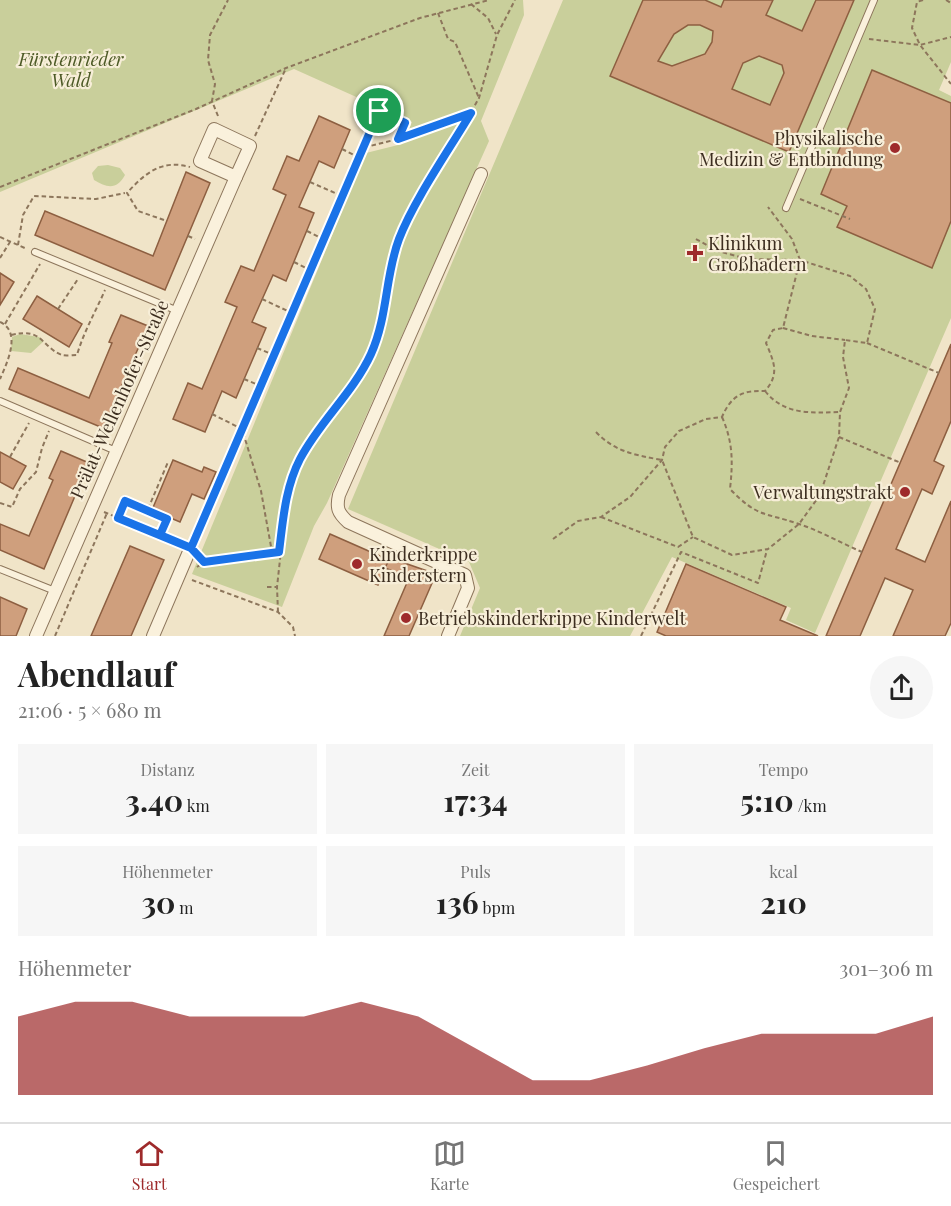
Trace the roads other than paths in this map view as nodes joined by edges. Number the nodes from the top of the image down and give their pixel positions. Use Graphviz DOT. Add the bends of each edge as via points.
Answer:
graph roads {
  1 [pos="873,0"];
  2 [pos="481,174"];
  3 [pos="237,177"];
  4 [pos="786,207"];
  5 [pos="35,252"];
  6 [pos="178,311"];
  7 [pos="0,401"];
  8 [pos="116,451"];
  9 [pos="191,548"];
  10 [pos="0,569"];
  11 [pos="55,591"];
  12 [pos="36,636"];
  13 [pos="153,636"];
  14 [pos="448,636"];
  1 -- 4 [label="lane"];
  2 -- 14 [label="street" via="337,506 348,522 465,575 468,588"];
  3 -- 3 [label="street, Prälat-Wellenhofer-Straße" via="250,146 214,129 200,161"];
  3 -- 6 [label="street, Prälat-Wellenhofer-Straße"];
  5 -- 6 [label="lane"];
  6 -- 8 [label="street, Prälat-Wellenhofer-Straße"];
  7 -- 8 [label="lane"];
  8 -- 11 [label="street, Prälat-Wellenhofer-Straße"];
  9 -- 13 [label="street"];
  10 -- 11 [label="lane"];
  11 -- 12 [label="street, Prälat-Wellenhofer-Straße"];
}
